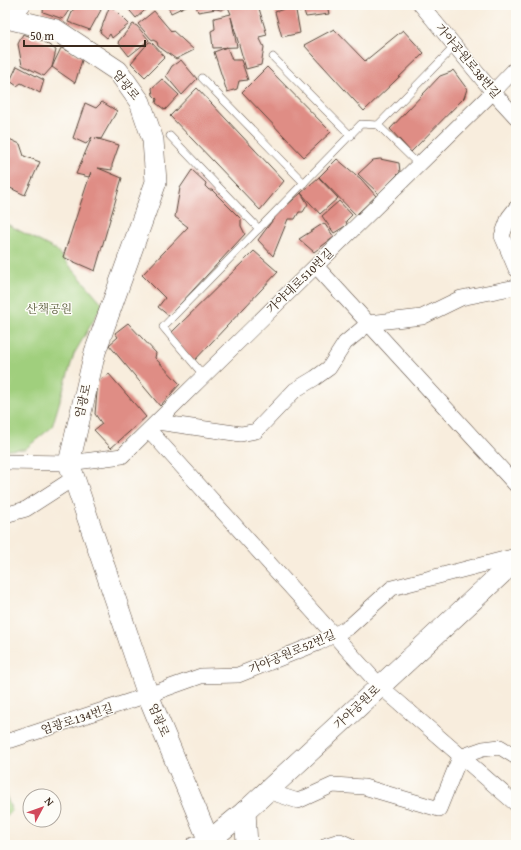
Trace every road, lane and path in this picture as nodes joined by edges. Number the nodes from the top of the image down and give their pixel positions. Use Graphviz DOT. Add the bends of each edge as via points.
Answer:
graph roads {
  1 [pos="422,5"];
  2 [pos="13,14"];
  3 [pos="455,46"];
  4 [pos="274,57"];
  5 [pos="516,68"];
  6 [pos="202,78"];
  7 [pos="493,92"];
  8 [pos="516,117"];
  9 [pos="378,125"];
  10 [pos="170,136"];
  11 [pos="351,136"];
  12 [pos="419,165"];
  13 [pos="304,184"];
  14 [pos="516,208"];
  15 [pos="259,229"];
  16 [pos="316,266"];
  17 [pos="516,268"];
  18 [pos="516,287"];
  19 [pos="369,323"];
  20 [pos="204,376"];
  21 [pos="153,426"];
  22 [pos="5,462"];
  23 [pos="71,470"];
  24 [pos="516,485"];
  25 [pos="5,516"];
  26 [pos="516,556"];
  27 [pos="516,560"];
  28 [pos="334,635"];
  29 [pos="380,686"];
  30 [pos="148,696"];
  31 [pos="5,741"];
  32 [pos="462,757"];
  33 [pos="516,757"];
  34 [pos="267,791"];
  35 [pos="516,804"];
  36 [pos="245,811"];
  37 [pos="205,844"];
  38 [pos="248,845"];
  39 [pos="327,845"];
  40 [pos="349,845"];
  1 -- 3 [label="street, 가야공원로38번길"];
  2 -- 23 [label="main road, 엄광로" via="56,30 118,71 140,102 153,140 156,182 95,352"];
  3 -- 7 [label="street, 가야공원로38번길"];
  3 -- 9 [label="lane"];
  4 -- 11 [label="lane"];
  5 -- 7 [label="street, 가야대로510번길"];
  6 -- 13 [label="lane"];
  7 -- 8 [label="street, 가야공원로38번길"];
  7 -- 12 [label="street, 가야대로510번길"];
  9 -- 11 [label="lane" via="361,124"];
  9 -- 12 [label="lane"];
  10 -- 15 [label="lane"];
  11 -- 13 [label="lane"];
  12 -- 16 [label="street, 가야대로510번길"];
  13 -- 15 [label="lane"];
  14 -- 17 [label="street" via="509,217 502,236"];
  15 -- 20 [label="lane" via="163,327"];
  16 -- 19 [label="street"];
  16 -- 20 [label="street, 가야대로510번길"];
  18 -- 19 [label="street" via="461,298 422,317"];
  19 -- 21 [label="street" via="345,343 328,368 295,390 256,431 241,434"];
  19 -- 24 [label="street"];
  20 -- 21 [label="street, 가야대로510번길"];
  21 -- 23 [label="street, 가야대로510번길" via="122,456"];
  21 -- 28 [label="street"];
  22 -- 23 [label="street, 가야대로510번길"];
  23 -- 25 [label="street" via="26,509"];
  23 -- 30 [label="main road, 엄광로"];
  26 -- 28 [label="street, 가야공원로52번길" via="392,588 349,627"];
  27 -- 29 [label="main road, 가야공원로"];
  28 -- 29 [label="street"];
  28 -- 30 [label="street, 가야공원로52번길" via="238,675 201,676"];
  29 -- 32 [label="street"];
  29 -- 34 [label="main road, 가야공원로"];
  30 -- 31 [label="street, 엄광로134번길"];
  30 -- 37 [label="main road, 엄광로"];
  32 -- 33 [label="street" via="483,749 500,747"];
  32 -- 34 [label="street" via="439,809 364,787 333,786 298,801"];
  32 -- 35 [label="street"];
  34 -- 36 [label="main road, 가야공원로"];
  36 -- 37 [label="main road, 가야공원로"];
  36 -- 38 [label="main road"];
  39 -- 40 [label="street" via="340,841"];
}
